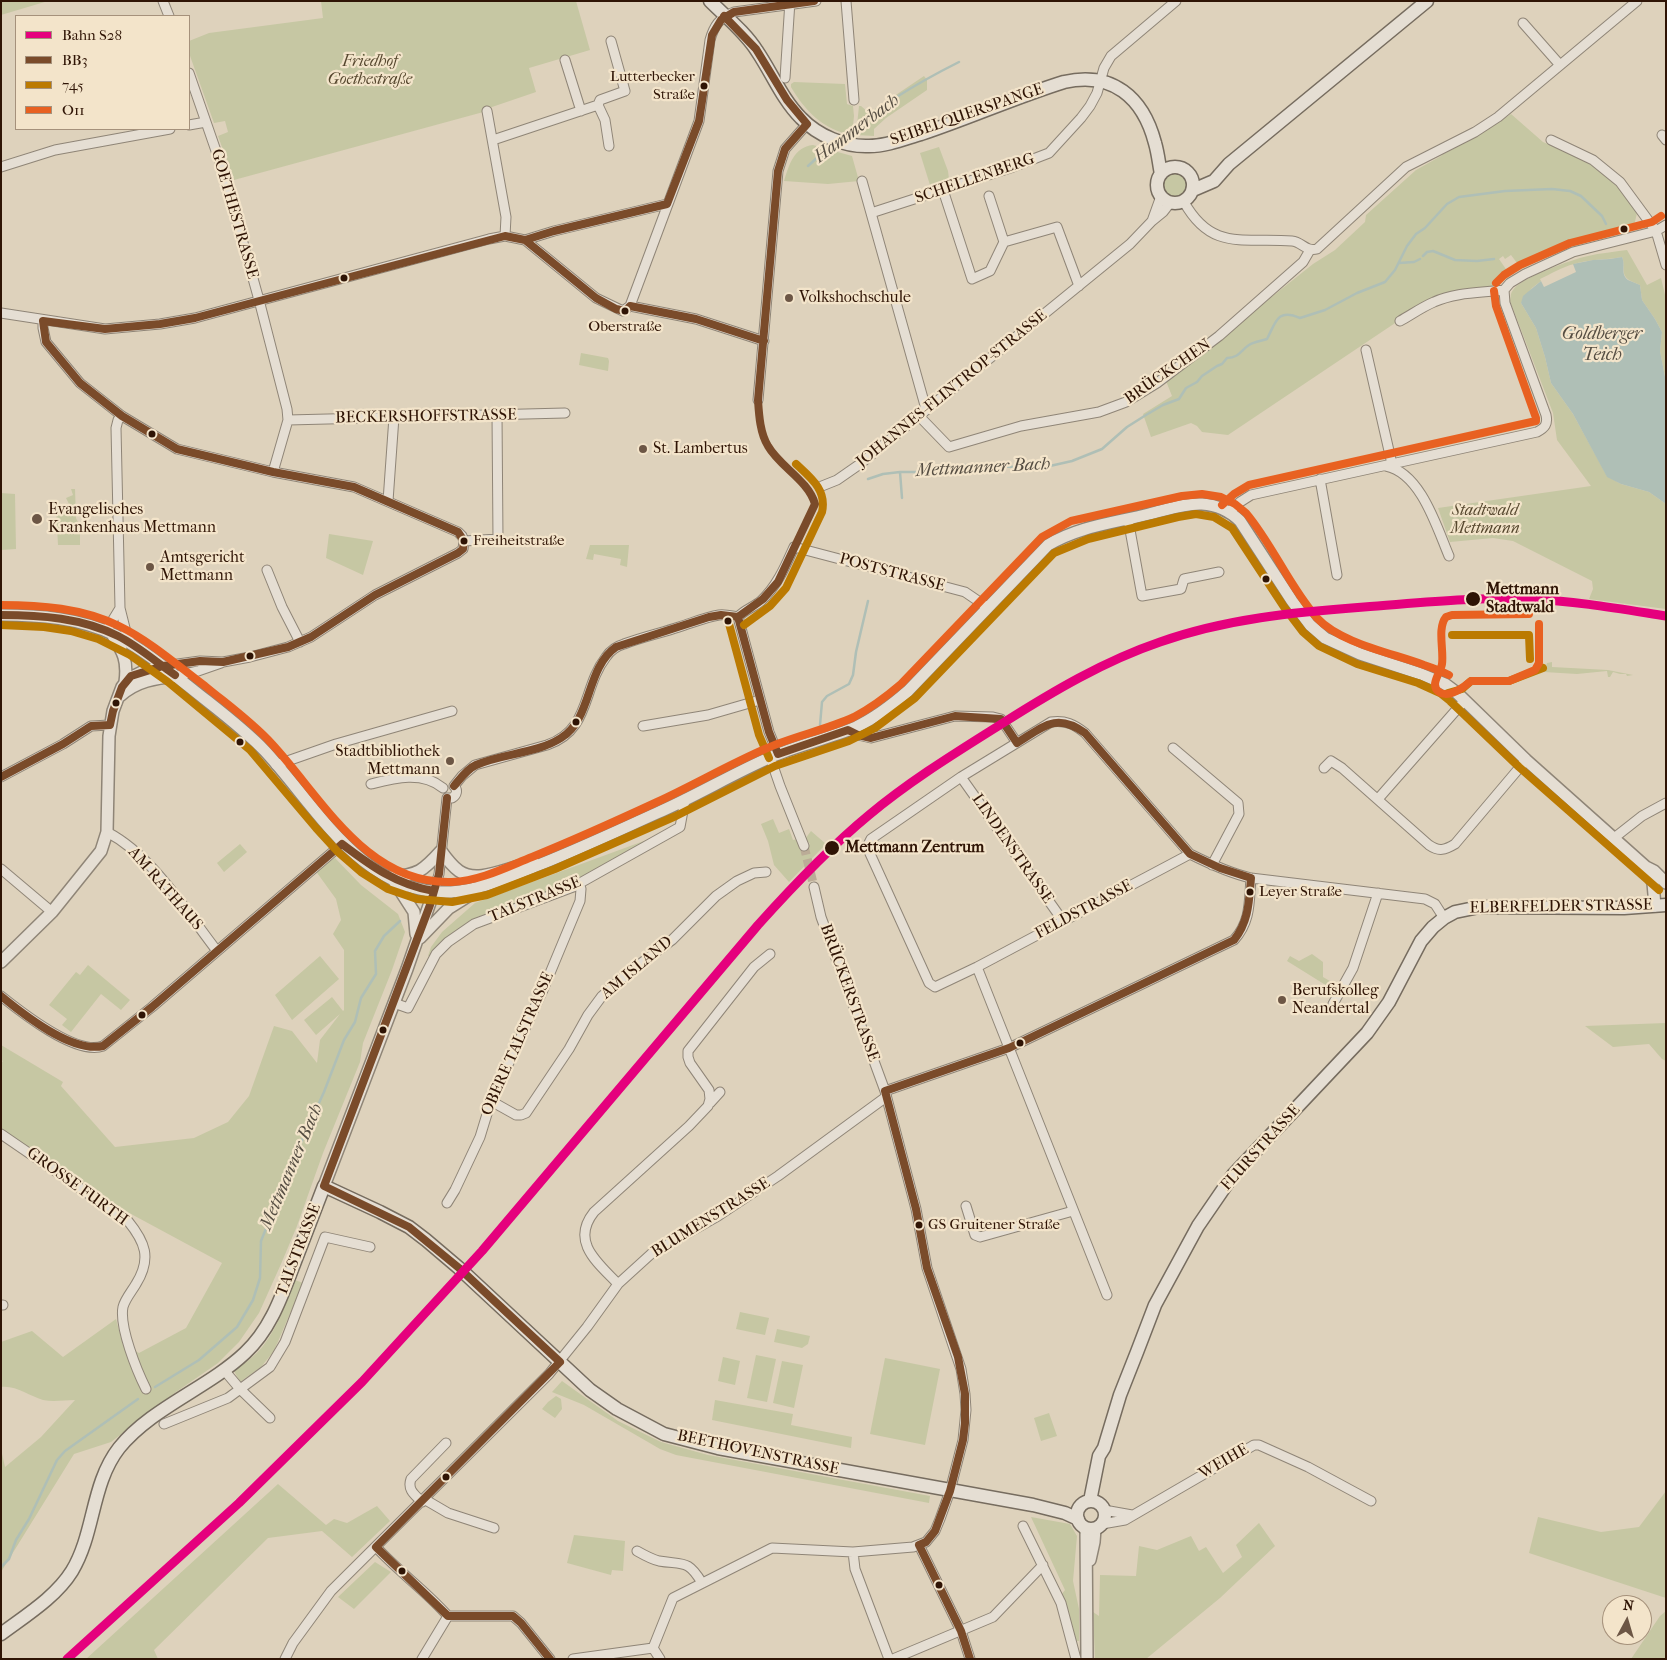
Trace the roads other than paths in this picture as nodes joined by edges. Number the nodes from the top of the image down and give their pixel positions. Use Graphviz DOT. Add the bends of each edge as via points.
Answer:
graph roads {
  1 [pos="163,1"];
  2 [pos="710,1"];
  3 [pos="816,1"];
  4 [pos="846,1"];
  5 [pos="1176,1"];
  6 [pos="1427,1"];
  7 [pos="1637,1"];
  8 [pos="790,3"];
  9 [pos="168,15"];
  10 [pos="724,16"];
  11 [pos="1523,23"];
  12 [pos="610,41"];
  13 [pos="565,60"];
  14 [pos="1560,65"];
  15 [pos="190,76"];
  16 [pos="784,78"];
  17 [pos="1100,80"];
  18 [pos="854,100"];
  19 [pos="598,105"];
  20 [pos="581,110"];
  21 [pos="487,111"];
  22 [pos="206,122"];
  23 [pos="807,124"];
  24 [pos="190,125"];
  25 [pos="165,130"];
  26 [pos="493,140"];
  27 [pos="1551,140"];
  28 [pos="609,146"];
  29 [pos="1,167"];
  30 [pos="1167,171"];
  31 [pos="862,181"];
  32 [pos="1192,183"];
  33 [pos="943,190"];
  34 [pos="989,196"];
  35 [pos="1165,199"];
  36 [pos="1184,202"];
  37 [pos="667,204"];
  38 [pos="871,214"];
  39 [pos="1666,225"];
  40 [pos="1656,230"];
  41 [pos="505,236"];
  42 [pos="524,240"];
  43 [pos="1004,242"];
  44 [pos="1310,250"];
  45 [pos="1666,265"];
  46 [pos="1079,286"];
  47 [pos="1504,290"];
  48 [pos="259,300"];
  49 [pos="630,306"];
  50 [pos="1,313"];
  51 [pos="43,321"];
  52 [pos="1400,321"];
  53 [pos="764,341"];
  54 [pos="1366,350"];
  55 [pos="758,400"];
  56 [pos="926,409"];
  57 [pos="565,413"];
  58 [pos="497,415"];
  59 [pos="122,416"];
  60 [pos="919,416"];
  61 [pos="394,417"];
  62 [pos="288,420"];
  63 [pos="1387,465"];
  64 [pos="273,472"];
  65 [pos="1320,479"];
  66 [pos="822,486"];
  67 [pos="388,501"];
  68 [pos="1229,512"];
  69 [pos="1128,519"];
  70 [pos="464,541"];
  71 [pos="1449,556"];
  72 [pos="267,570"];
  73 [pos="1219,572"];
  74 [pos="1337,575"];
  75 [pos="987,607"];
  76 [pos="120,608"];
  77 [pos="1,615"];
  78 [pos="738,617"];
  79 [pos="109,632"];
  80 [pos="300,642"];
  81 [pos="132,645"];
  82 [pos="223,662"];
  83 [pos="163,666"];
  84 [pos="176,676"];
  85 [pos="125,682"];
  86 [pos="117,699"];
  87 [pos="760,700"];
  88 [pos="1465,700"];
  89 [pos="452,711"];
  90 [pos="110,725"];
  91 [pos="643,726"];
  92 [pos="848,730"];
  93 [pos="1016,743"];
  94 [pos="1172,748"];
  95 [pos="774,756"];
  96 [pos="1526,760"];
  97 [pos="276,765"];
  98 [pos="1324,768"];
  99 [pos="1,777"];
  100 [pos="961,777"];
  101 [pos="372,784"];
  102 [pos="454,786"];
  103 [pos="443,788"];
  104 [pos="447,798"];
  105 [pos="685,800"];
  106 [pos="1378,800"];
  107 [pos="1666,803"];
  108 [pos="107,832"];
  109 [pos="1614,838"];
  110 [pos="342,844"];
  111 [pos="804,846"];
  112 [pos="441,851"];
  113 [pos="1190,854"];
  114 [pos="550,861"];
  115 [pos="1212,865"];
  116 [pos="1646,867"];
  117 [pos="1,870"];
  118 [pos="766,872"];
  119 [pos="1251,878"];
  120 [pos="391,879"];
  121 [pos="579,883"];
  122 [pos="1666,883"];
  123 [pos="483,886"];
  124 [pos="814,888"];
  125 [pos="434,891"];
  126 [pos="1378,892"];
  127 [pos="1660,905"];
  128 [pos="52,912"];
  129 [pos="1444,918"];
  130 [pos="1063,921"];
  131 [pos="417,941"];
  132 [pos="217,951"];
  133 [pos="770,954"];
  134 [pos="1,962"];
  135 [pos="977,967"];
  136 [pos="1,996"];
  137 [pos="394,1003"];
  138 [pos="1333,1004"];
  139 [pos="1009,1048"];
  140 [pos="720,1092"];
  141 [pos="885,1094"];
  142 [pos="491,1101"];
  143 [pos="708,1106"];
  144 [pos="1,1134"];
  145 [pos="324,1186"];
  146 [pos="447,1203"];
  147 [pos="966,1206"];
  148 [pos="1073,1211"];
  149 [pos="370,1247"];
  150 [pos="618,1284"];
  151 [pos="1106,1295"];
  152 [pos="560,1362"];
  153 [pos="224,1370"];
  154 [pos="146,1389"];
  155 [pos="240,1389"];
  156 [pos="270,1418"];
  157 [pos="164,1424"];
  158 [pos="446,1443"];
  159 [pos="950,1491"];
  160 [pos="423,1501"];
  161 [pos="1371,1501"];
  162 [pos="1033,1505"];
  163 [pos="1094,1505"];
  164 [pos="1132,1515"];
  165 [pos="1090,1525"];
  166 [pos="1023,1526"];
  167 [pos="494,1528"];
  168 [pos="919,1545"];
  169 [pos="376,1547"];
  170 [pos="637,1551"];
  171 [pos="854,1552"];
  172 [pos="1043,1565"];
  173 [pos="702,1583"];
  174 [pos="448,1616"];
  175 [pos="961,1631"];
  176 [pos="1,1634"];
  177 [pos="653,1648"];
  178 [pos="285,1659"];
  179 [pos="422,1659"];
  180 [pos="550,1659"];
  181 [pos="573,1659"];
  182 [pos="660,1659"];
  183 [pos="891,1659"];
  184 [pos="970,1659"];
  185 [pos="1076,1659"];
  186 [pos="1087,1659"];
  1 -- 9 [label="street"];
  2 -- 10 [label="main road, SEIBELQUERSPANGE"];
  3 -- 8 [label="street"];
  4 -- 18 [label="street"];
  5 -- 17 [label="street, SCHELLENBERG" via="1111,56"];
  6 -- 32 [label="main road" via="1229,164 1214,181"];
  7 -- 14 [label="street, BRÜCKCHEN"];
  8 -- 10 [label="street"];
  8 -- 16 [label="street"];
  10 -- 23 [label="main road, SEIBELQUERSPANGE" via="756,49 786,100"];
  10 -- 37 [label="street" via="714,28 699,121"];
  11 -- 14 [label="street"];
  12 -- 19 [label="street" via="625,91 600,100"];
  13 -- 20 [label="street"];
  14 -- 44 [label="street, BRÜCKCHEN" via="1484,127 1406,168 1323,244"];
  15 -- 22 [label="street, GOETHESTRASSE"];
  17 -- 23 [label="main road, SEIBELQUERSPANGE" via="1079,78 1064,82 937,129 886,144 857,146 826,136"];
  17 -- 30 [label="main road" via="1121,90 1136,104"];
  17 -- 33 [label="street, SCHELLENBERG" via="1097,93 1081,118 1049,153"];
  19 -- 20 [label="street"];
  19 -- 28 [label="street" via="605,120"];
  20 -- 26 [label="street"];
  21 -- 26 [label="street"];
  22 -- 24 [label="street"];
  22 -- 48 [label="street, GOETHESTRASSE"];
  23 -- 53 [label="street" via="785,150 779,166"];
  25 -- 29 [label="street" via="55,150"];
  26 -- 41 [label="street" via="506,217"];
  27 -- 40 [label="street" via="1581,153 1608,171 1628,191"];
  30 -- 32 [label="main road" via="1186,171"];
  30 -- 35 [label="main road, JOHANNES-FLINTROP-STRASSE" via="1157,187"];
  31 -- 38 [label="street"];
  32 -- 36 [label="main road" via="1190,197"];
  33 -- 38 [label="street, SCHELLENBERG"];
  33 -- 43 [label="street" via="972,279 990,272"];
  34 -- 43 [label="street, SCHELLENBERG"];
  35 -- 36 [label="main road"];
  35 -- 46 [label="street, JOHANNES-FLINTROP-STRASSE" via="1152,221 1130,244"];
  36 -- 44 [label="street" via="1195,219 1216,236 1238,240 1294,241"];
  37 -- 42 [label="street"];
  37 -- 49 [label="street"];
  38 -- 56 [label="street"];
  39 -- 40 [label="street"];
  40 -- 45 [label="street"];
  40 -- 47 [label="street" via="1574,252 1525,274"];
  41 -- 42 [label="street"];
  41 -- 48 [label="street"];
  42 -- 49 [label="street" via="596,298 620,310 625,311"];
  43 -- 46 [label="street" via="1057,227"];
  44 -- 60 [label="street, BRÜCKCHEN" via="1303,262 1219,336 1120,405 1021,426 949,446"];
  46 -- 56 [label="street, JOHANNES-FLINTROP-STRASSE"];
  47 -- 52 [label="street" via="1445,298"];
  47 -- 63 [label="street" via="1504,300 1546,415 1546,426 1537,432"];
  48 -- 51 [label="street" via="195,318 125,328 96,329"];
  48 -- 62 [label="street, GOETHESTRASSE"];
  49 -- 53 [label="street" via="696,319"];
  50 -- 51 [label="street"];
  51 -- 59 [label="street" via="46,342 73,377"];
  53 -- 55 [label="street"];
  54 -- 63 [label="street"];
  56 -- 60 [label="street, JOHANNES-FLINTROP-STRASSE"];
  57 -- 58 [label="street, BECKERSHOFFSTRASSE"];
  58 -- 61 [label="street, BECKERSHOFFSTRASSE"];
  58 -- 70 [label="street" via="498,539"];
  59 -- 64 [label="street" via="183,452"];
  59 -- 76 [label="street" via="116,428"];
  60 -- 66 [label="street, JOHANNES-FLINTROP-STRASSE" via="860,464"];
  61 -- 62 [label="street, BECKERSHOFFSTRASSE"];
  61 -- 67 [label="street"];
  62 -- 64 [label="street, GOETHESTRASSE"];
  63 -- 65 [label="street"];
  63 -- 71 [label="street" via="1398,471 1423,496"];
  64 -- 67 [label="street" via="349,485"];
  65 -- 68 [label="street" via="1251,495"];
  65 -- 74 [label="street"];
  67 -- 70 [label="street" via="458,532"];
  68 -- 69 [label="street" via="1194,504"];
  68 -- 88 [label="street" via="1240,521 1310,625 1325,638 1444,684"];
  69 -- 73 [label="street" via="1142,596 1181,589 1184,579"];
  69 -- 75 [label="street" via="1074,531 1048,545"];
  70 -- 80 [label="street" via="463,549 458,553 375,595"];
  72 -- 80 [label="street"];
  75 -- 78 [label="street, POSTSTRASSE" via="965,592 794,547 778,582"];
  75 -- 92 [label="street" via="908,692 881,713"];
  76 -- 79 [label="street"];
  76 -- 81 [label="street"];
  77 -- 79 [label="street" via="49,617"];
  78 -- 87 [label="street"];
  78 -- 102 [label="street" via="717,615 614,649 601,663 573,729 556,742 475,765"];
  79 -- 81 [label="street"];
  79 -- 85 [label="street" via="126,659"];
  80 -- 82 [label="street"];
  81 -- 83 [label="street"];
  82 -- 83 [label="street"];
  82 -- 84 [label="street"];
  83 -- 84 [label="street"];
  83 -- 85 [label="street" via="132,676"];
  84 -- 86 [label="street" via="142,683"];
  84 -- 97 [label="street" via="251,738"];
  85 -- 86 [label="street"];
  86 -- 90 [label="street"];
  87 -- 91 [label="street" via="708,715"];
  87 -- 95 [label="street"];
  88 -- 96 [label="street"];
  88 -- 106 [label="street"];
  89 -- 97 [label="street"];
  90 -- 99 [label="street" via="91,726"];
  90 -- 108 [label="street"];
  92 -- 93 [label="street" via="871,738 955,716 994,717 1001,719"];
  92 -- 95 [label="street"];
  93 -- 100 [label="street"];
  93 -- 113 [label="street" via="1051,722 1060,721 1077,727"];
  94 -- 115 [label="street" via="1238,803 1239,814"];
  95 -- 105 [label="street, TALSTRASSE"];
  95 -- 111 [label="street"];
  96 -- 106 [label="street" via="1455,844 1443,850 1429,845"];
  96 -- 109 [label="street"];
  97 -- 110 [label="street"];
  98 -- 106 [label="street" via="1331,761"];
  100 -- 130 [label="street, LINDENSTRASSE"];
  100 -- 135 [label="street, FELDSTRASSE" via="871,839 867,847 930,985 938,987"];
  101 -- 103 [label="street" via="409,776 426,779"];
  102 -- 103 [label="street"];
  102 -- 104 [label="street" via="456,795"];
  103 -- 104 [label="street"];
  104 -- 112 [label="street"];
  105 -- 114 [label="street, TALSTRASSE"];
  105 -- 121 [label="street, TALSTRASSE" via="680,827"];
  107 -- 109 [label="street" via="1642,816"];
  108 -- 128 [label="street" via="98,854"];
  108 -- 132 [label="street, AM RATHAUS" via="147,863"];
  109 -- 116 [label="street"];
  110 -- 120 [label="street"];
  110 -- 132 [label="street"];
  112 -- 114 [label="street" via="457,870 472,877 522,864"];
  112 -- 120 [label="street" via="427,868"];
  112 -- 125 [label="street"];
  113 -- 115 [label="street"];
  113 -- 130 [label="street, FELDSTRASSE"];
  114 -- 123 [label="street, TALSTRASSE"];
  115 -- 119 [label="street"];
  116 -- 122 [label="street"];
  116 -- 127 [label="street"];
  117 -- 128 [label="street"];
  118 -- 142 [label="street, AM ISLAND" via="754,873 737,881 716,896 672,940 602,996 526,1113 516,1115"];
  119 -- 126 [label="street"];
  119 -- 139 [label="street" via="1246,920 1243,930 1234,940"];
  120 -- 125 [label="street" via="413,888"];
  120 -- 131 [label="street, TALSTRASSE" via="414,912"];
  121 -- 137 [label="street, TALSTRASSE" via="474,924 436,954 408,1008"];
  121 -- 142 [label="street, OBERE TALSTRASSE" via="581,895 576,910"];
  123 -- 125 [label="street, TALSTRASSE"];
  123 -- 131 [label="street, TALSTRASSE" via="448,908"];
  124 -- 141 [label="street, BRÜCKERSTRASSE"];
  125 -- 131 [label="street, TALSTRASSE"];
  126 -- 129 [label="street" via="1425,898 1435,904"];
  126 -- 138 [label="street" via="1353,968"];
  127 -- 129 [label="main road, ELBERFELDER STRASSE" via="1624,908 1485,906 1462,910"];
  128 -- 134 [label="street"];
  129 -- 163 [label="main road, FLURSTRASSE" via="1421,941 1389,1002 1367,1033 1233,1175 1198,1226 1155,1305 1120,1395 1104,1448 1106,1463"];
  130 -- 135 [label="street, FELDSTRASSE"];
  131 -- 137 [label="street, TALSTRASSE"];
  132 -- 136 [label="street" via="99,1048 81,1045 42,1027"];
  133 -- 143 [label="street" via="754,967 688,1051 688,1060 709,1090"];
  135 -- 139 [label="street"];
  137 -- 145 [label="street, TALSTRASSE"];
  139 -- 141 [label="street"];
  139 -- 148 [label="street"];
  140 -- 143 [label="street"];
  141 -- 150 [label="street, BLUMENSTRASSE" via="778,1176 718,1216 651,1254"];
  141 -- 159 [label="street, BRÜCKERSTRASSE" via="916,1209 927,1268 964,1382 963,1440"];
  142 -- 146 [label="street, OBERE TALSTRASSE" via="480,1137"];
  143 -- 150 [label="street" via="589,1219 584,1236 588,1250"];
  144 -- 154 [label="street, GROSSE FURTH" via="128,1221 138,1234 144,1247 145,1265 126,1301 123,1314 127,1337"];
  145 -- 152 [label="main road, BEETHOVENSTRASSE" via="409,1227 460,1268"];
  145 -- 153 [label="main road, TALSTRASSE" via="267,1325 246,1352"];
  147 -- 148 [label="street" via="975,1235 980,1237"];
  148 -- 151 [label="street"];
  149 -- 155 [label="street, TALSTRASSE" via="325,1237 285,1342 270,1367"];
  150 -- 152 [label="street, BLUMENSTRASSE"];
  152 -- 159 [label="main road, BEETHOVENSTRASSE" via="590,1390 617,1409 664,1434 718,1448"];
  152 -- 160 [label="street, BLUMENSTRASSE"];
  153 -- 155 [label="street"];
  153 -- 176 [label="main road, TALSTRASSE" via="158,1413 119,1448 104,1474 72,1572 42,1603"];
  155 -- 156 [label="street"];
  155 -- 157 [label="street, TALSTRASSE" via="228,1398"];
  158 -- 160 [label="street" via="411,1479 411,1491"];
  159 -- 162 [label="main road, BEETHOVENSTRASSE"];
  159 -- 168 [label="street, BRÜCKERSTRASSE" via="935,1531"];
  160 -- 167 [label="street" via="454,1516"];
  160 -- 169 [label="street, BLUMENSTRASSE"];
  161 -- 164 [label="street, WEIHE" via="1308,1467 1254,1445"];
  162 -- 163 [label="main road, BEETHOVENSTRASSE"];
  162 -- 165 [label="main road, BEETHOVENSTRASSE" via="1065,1513"];
  163 -- 164 [label="street"];
  163 -- 165 [label="main road" via="1105,1517"];
  163 -- 165 [label="main road" via="1077,1512"];
  164 -- 165 [label="street, WEIHE" via="1125,1520"];
  165 -- 186 [label="street" via="1085,1540"];
  166 -- 172 [label="street"];
  168 -- 171 [label="street"];
  168 -- 175 [label="street"];
  169 -- 174 [label="street"];
  169 -- 178 [label="street, BLUMENSTRASSE" via="327,1596"];
  170 -- 173 [label="street" via="690,1567"];
  171 -- 173 [label="street" via="772,1548"];
  171 -- 183 [label="street" via="855,1569"];
  172 -- 175 [label="street" via="997,1614"];
  172 -- 185 [label="street" via="1061,1603"];
  173 -- 177 [label="street" via="673,1598"];
  174 -- 179 [label="street"];
  174 -- 180 [label="street" via="513,1616"];
  175 -- 183 [label="street"];
  175 -- 184 [label="street"];
  177 -- 181 [label="street"];
  177 -- 182 [label="street"];
}
